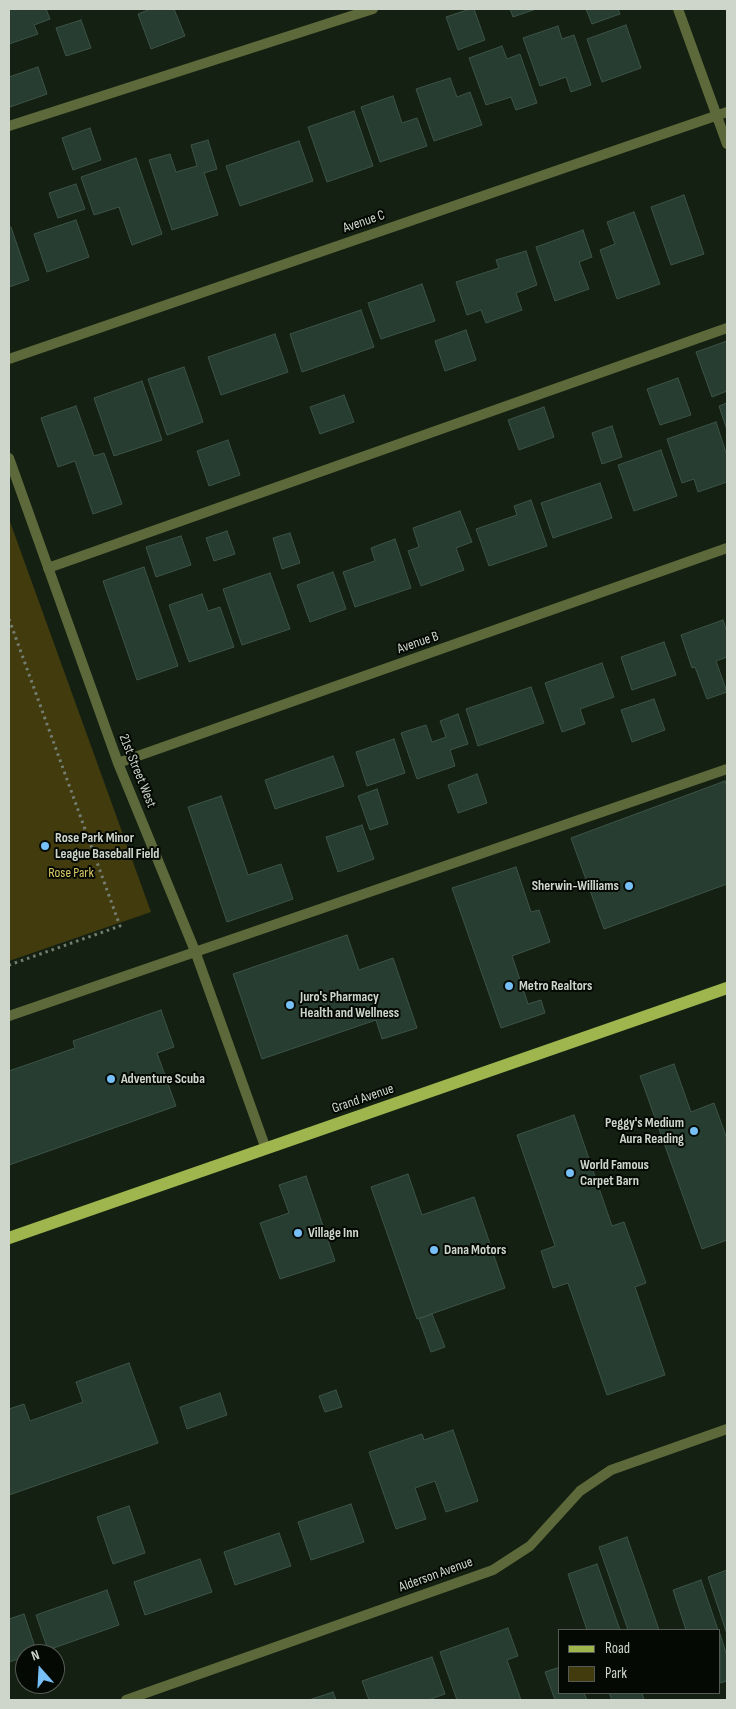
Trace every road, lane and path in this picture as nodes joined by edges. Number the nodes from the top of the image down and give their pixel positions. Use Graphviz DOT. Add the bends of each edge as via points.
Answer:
graph roads {
  1 [pos="373,9"];
  2 [pos="678,9"];
  3 [pos="727,112"];
  4 [pos="717,115"];
  5 [pos="9,126"];
  6 [pos="727,144"];
  7 [pos="727,328"];
  8 [pos="9,359"];
  9 [pos="9,458"];
  10 [pos="727,548"];
  11 [pos="48,568"];
  12 [pos="9,618"];
  13 [pos="118,763"];
  14 [pos="727,769"];
  15 [pos="195,950"];
  16 [pos="9,965"];
  17 [pos="727,988"];
  18 [pos="9,1016"];
  19 [pos="266,1149"];
  20 [pos="9,1238"];
  21 [pos="727,1429"];
  22 [pos="126,1700"];
  1 -- 5 [label="street"];
  2 -- 4 [label="street"];
  3 -- 4 [label="street, Avenue C"];
  4 -- 6 [label="street"];
  4 -- 8 [label="street, Avenue C"];
  7 -- 11 [label="street"];
  9 -- 11 [label="street, 21st Street West"];
  10 -- 13 [label="street, Avenue B"];
  11 -- 13 [label="street, 21st Street West"];
  12 -- 16 [label="path" via="120,926"];
  13 -- 15 [label="street, 21st Street West"];
  14 -- 15 [label="street"];
  15 -- 18 [label="street"];
  15 -- 19 [label="street, 21st Street West"];
  17 -- 19 [label="main road, Grand Avenue"];
  19 -- 20 [label="main road, Grand Avenue"];
  21 -- 22 [label="street, Alderson Avenue" via="610,1470 580,1491 530,1546 493,1570"];
}
